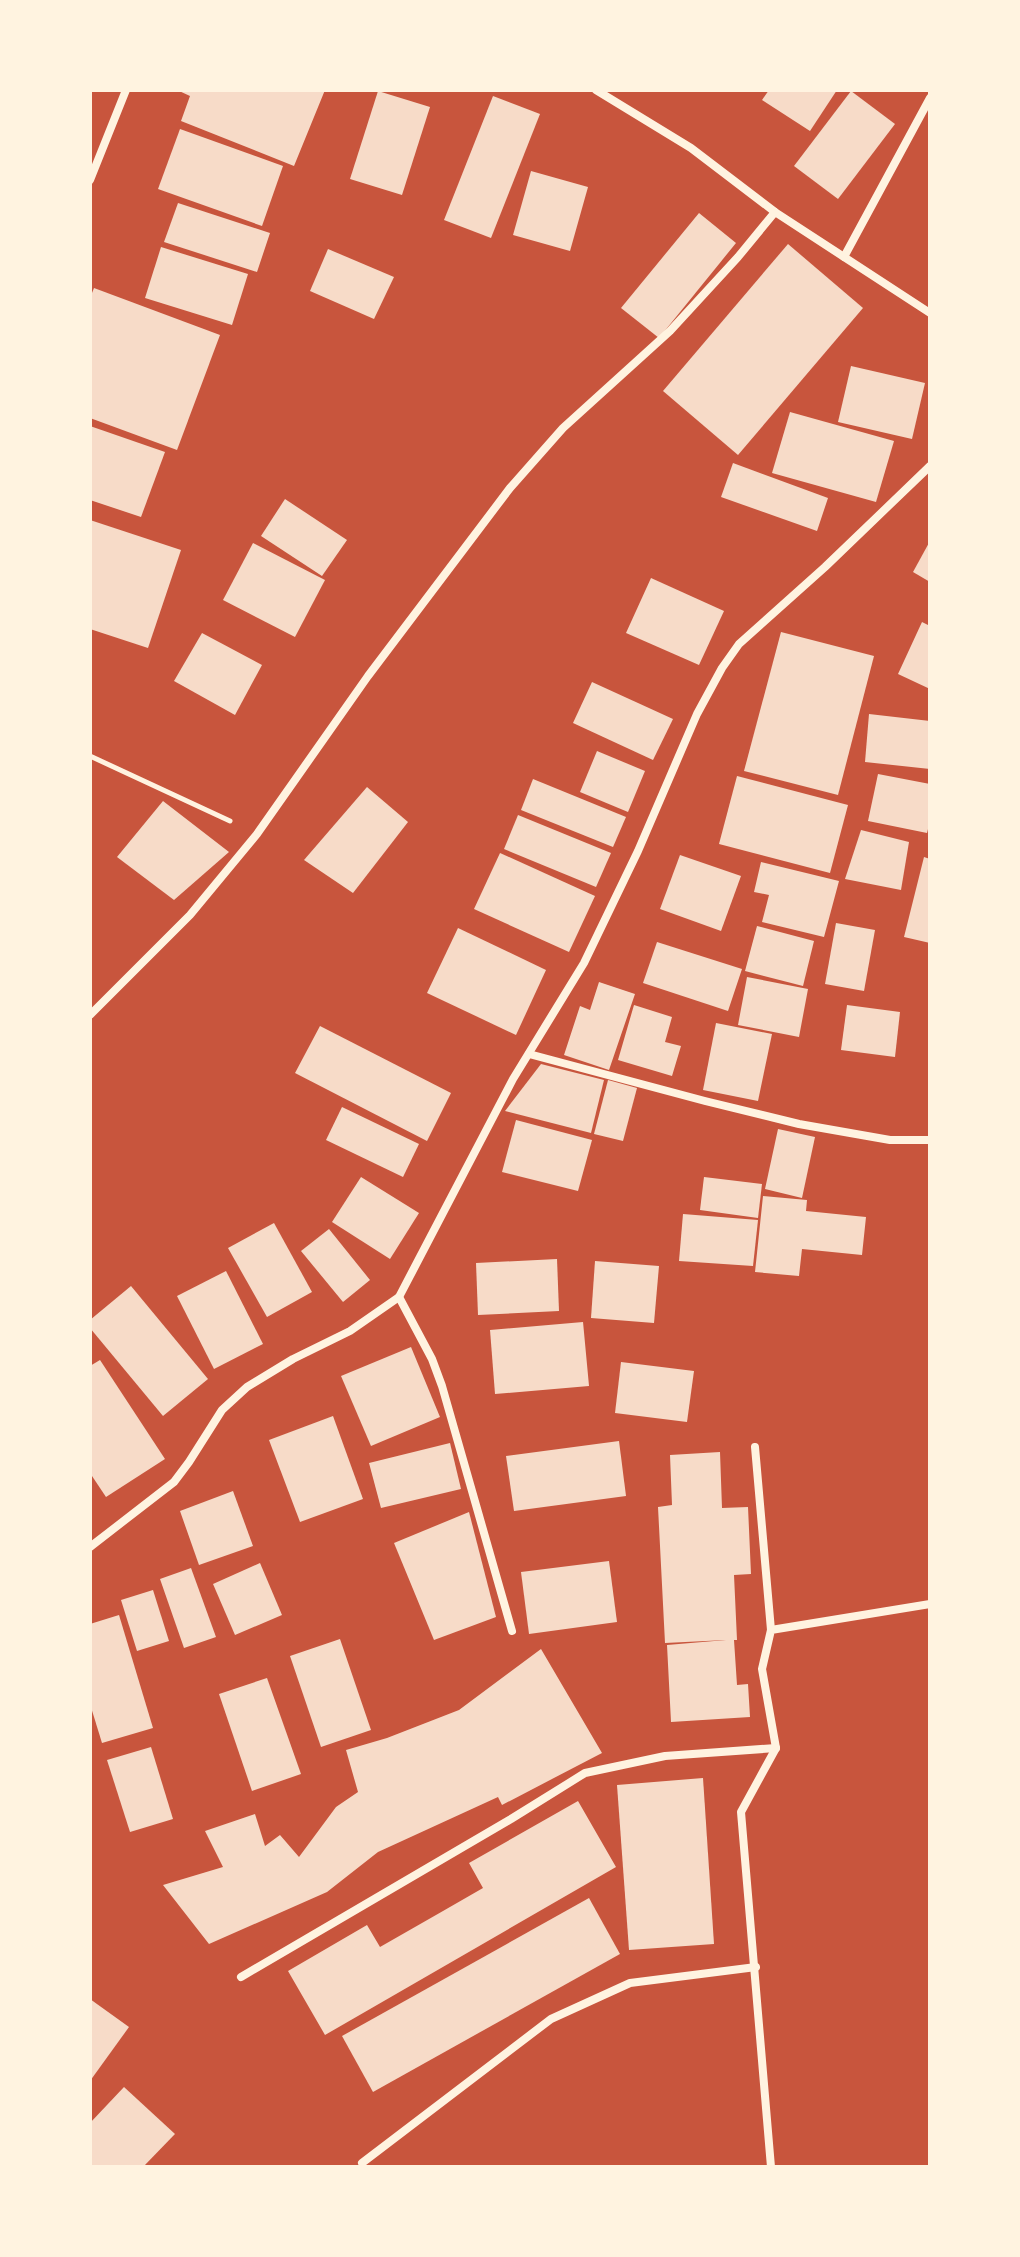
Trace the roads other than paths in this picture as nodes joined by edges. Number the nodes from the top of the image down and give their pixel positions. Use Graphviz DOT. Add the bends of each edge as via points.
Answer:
graph roads {
  1 [pos="126,90"];
  2 [pos="596,90"];
  3 [pos="930,98"];
  4 [pos="90,180"];
  5 [pos="775,212"];
  6 [pos="844,257"];
  7 [pos="930,313"];
  8 [pos="930,466"];
  9 [pos="90,1015"];
  10 [pos="529,1054"];
  11 [pos="930,1140"];
  12 [pos="399,1297"];
  13 [pos="755,1447"];
  14 [pos="90,1547"];
  15 [pos="930,1604"];
  16 [pos="771,1630"];
  17 [pos="512,1631"];
  18 [pos="776,1748"];
  19 [pos="756,1967"];
  20 [pos="241,1977"];
  21 [pos="362,2163"];
  22 [pos="771,2167"];
  1 -- 4 [label="street"];
  2 -- 5 [label="street" via="691,148"];
  3 -- 6 [label="street"];
  5 -- 6 [label="street"];
  5 -- 9 [label="street" via="691,309 563,428 510,488 257,834 190,915"];
  6 -- 7 [label="street"];
  8 -- 10 [label="street" via="739,644 722,668 584,963"];
  10 -- 11 [label="street" via="799,1124 890,1140"];
  10 -- 12 [label="street"];
  12 -- 14 [label="street" via="350,1331 247,1387 222,1410 174,1482"];
  12 -- 17 [label="street" via="442,1386"];
  13 -- 16 [label="street"];
  15 -- 16 [label="street"];
  16 -- 18 [label="street" via="762,1669"];
  18 -- 19 [label="street" via="741,1812"];
  18 -- 20 [label="street" via="665,1756 585,1773"];
  19 -- 21 [label="street" via="630,1983 551,2019"];
  19 -- 22 [label="street"];
}
